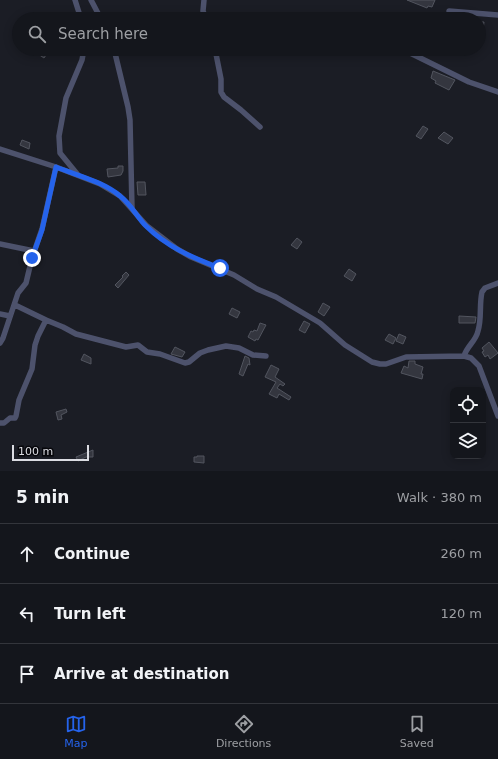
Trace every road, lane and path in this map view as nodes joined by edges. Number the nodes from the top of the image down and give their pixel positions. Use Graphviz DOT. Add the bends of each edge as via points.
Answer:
graph roads {
  1 [pos="74,0"];
  2 [pos="91,0"];
  3 [pos="204,0"];
  4 [pos="450,11"];
  5 [pos="78,12"];
  6 [pos="97,12"];
  7 [pos="203,12"];
  8 [pos="462,12"];
  9 [pos="486,14"];
  10 [pos="498,15"];
  11 [pos="83,56"];
  12 [pos="116,56"];
  13 [pos="216,56"];
  14 [pos="416,56"];
  15 [pos="498,92"];
  16 [pos="260,127"];
  17 [pos="0,148"];
  18 [pos="56,167"];
  19 [pos="80,176"];
  20 [pos="132,208"];
  21 [pos="0,244"];
  22 [pos="34,251"];
  23 [pos="498,283"];
  24 [pos="15,305"];
  25 [pos="0,314"];
  26 [pos="10,316"];
  27 [pos="46,320"];
  28 [pos="0,343"];
  29 [pos="266,356"];
  30 [pos="464,356"];
  31 [pos="498,416"];
  32 [pos="0,423"];
  1 -- 5 [label="street"];
  2 -- 6 [label="street"];
  3 -- 7 [label="street"];
  4 -- 8 [label="street"];
  9 -- 10 [label="street"];
  11 -- 19 [label="street" via="66,98 59,136 60,154"];
  12 -- 20 [label="street" via="130,120"];
  13 -- 16 [label="street" via="221,92 224,97"];
  14 -- 15 [label="street" via="469,82"];
  17 -- 18 [label="street"];
  18 -- 19 [label="street"];
  18 -- 22 [label="street" via="42,230"];
  19 -- 20 [label="street" via="120,196"];
  20 -- 30 [label="street" via="147,226 177,249 276,297 320,323 345,345 372,362 386,364 406,357"];
  21 -- 22 [label="street"];
  22 -- 24 [label="street" via="26,283 18,293"];
  23 -- 30 [label="street" via="485,288 482,292 478,332"];
  24 -- 26 [label="street"];
  24 -- 27 [label="street"];
  25 -- 26 [label="street"];
  26 -- 28 [label="street" via="4,338"];
  27 -- 29 [label="street" via="64,326 76,334 126,347 138,345 147,352 185,362 208,350 226,346 239,348 253,355"];
  27 -- 32 [label="street" via="35,345 32,370 22,391 16,416"];
  30 -- 31 [label="street" via="471,358 479,366"];
}
